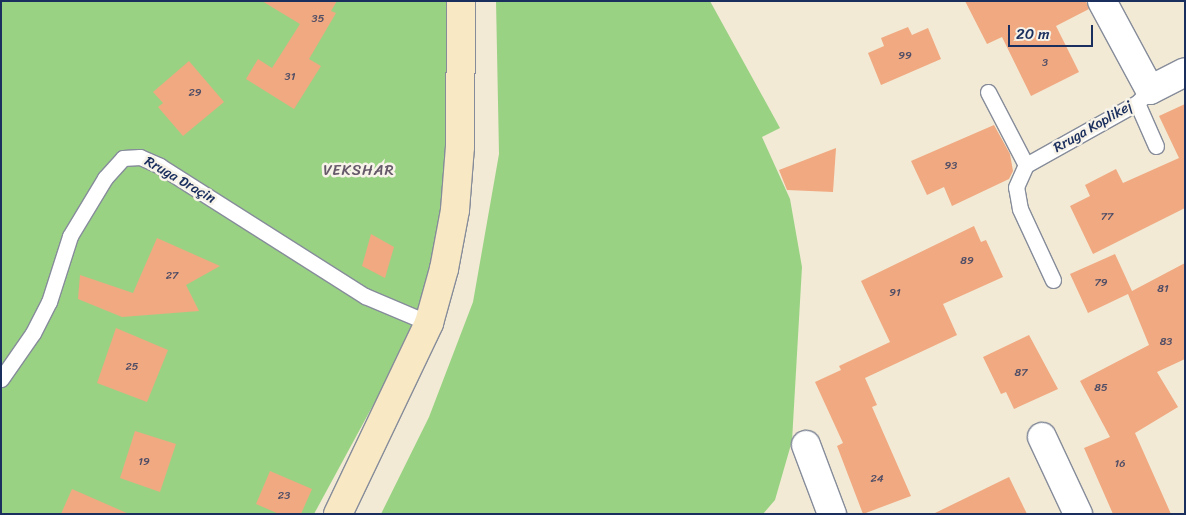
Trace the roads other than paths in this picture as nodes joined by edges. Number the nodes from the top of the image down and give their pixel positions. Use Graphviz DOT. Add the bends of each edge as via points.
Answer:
graph roads {
  1 [pos="462,1"];
  2 [pos="1102,1"];
  3 [pos="1185,72"];
  4 [pos="988,92"];
  5 [pos="1144,96"];
  6 [pos="1156,146"];
  7 [pos="1026,166"];
  8 [pos="1053,280"];
  9 [pos="429,323"];
  10 [pos="1,378"];
  11 [pos="1042,437"];
  12 [pos="806,445"];
  13 [pos="338,514"];
  14 [pos="832,514"];
  15 [pos="1078,514"];
  1 -- 9 [label="main road" via="462,94 455,210 444,269"];
  2 -- 5 [label="street"];
  3 -- 5 [label="street, Rruga Koplikej"];
  4 -- 7 [label="lane"];
  5 -- 6 [label="lane"];
  5 -- 7 [label="lane, Rruga Koplikej"];
  7 -- 8 [label="lane" via="1016,187 1020,209"];
  9 -- 10 [label="lane, Rruga Draçin" via="365,296 160,166 140,157 123,158 105,178 70,236 45,310"];
  9 -- 13 [label="main road"];
  11 -- 15 [label="street"];
  12 -- 14 [label="street"];
}
